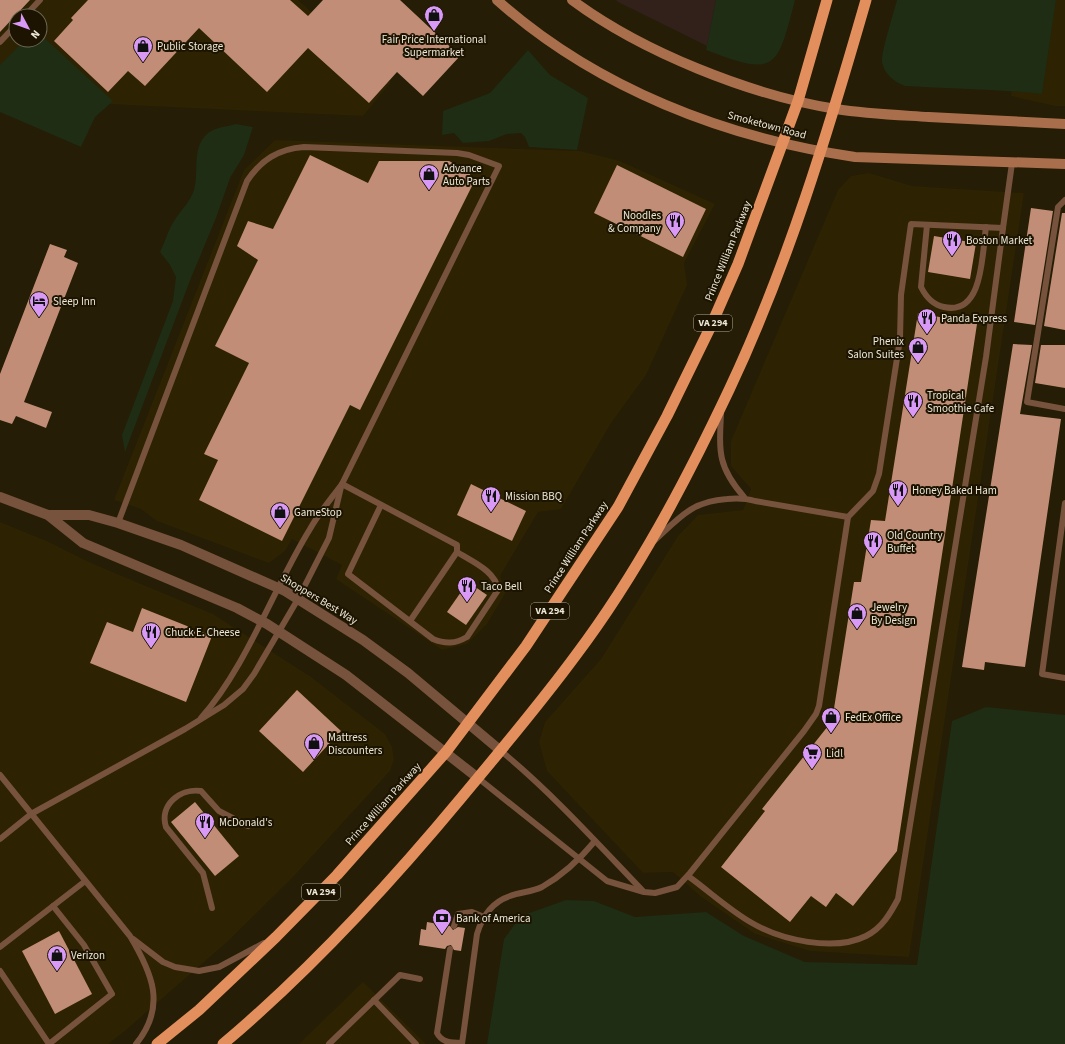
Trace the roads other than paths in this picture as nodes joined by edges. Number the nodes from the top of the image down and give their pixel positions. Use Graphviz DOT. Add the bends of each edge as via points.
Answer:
graph roads {
  1 [pos="40,0"];
  2 [pos="497,0"];
  3 [pos="572,0"];
  4 [pos="827,0"];
  5 [pos="866,0"];
  6 [pos="32,8"];
  7 [pos="8,34"];
  8 [pos="0,42"];
  9 [pos="798,101"];
  10 [pos="835,109"];
  11 [pos="1065,124"];
  12 [pos="783,144"];
  13 [pos="821,152"];
  14 [pos="1012,163"];
  15 [pos="1065,164"];
  16 [pos="1065,200"];
  17 [pos="927,225"];
  18 [pos="986,227"];
  19 [pos="1003,228"];
  20 [pos="721,406"];
  21 [pos="1065,409"];
  22 [pos="342,484"];
  23 [pos="0,497"];
  24 [pos="744,497"];
  25 [pos="1065,503"];
  26 [pos="381,505"];
  27 [pos="48,515"];
  28 [pos="848,517"];
  29 [pos="118,523"];
  30 [pos="645,550"];
  31 [pos="457,552"];
  32 [pos="278,588"];
  33 [pos="298,599"];
  34 [pos="261,620"];
  35 [pos="410,621"];
  36 [pos="279,631"];
  37 [pos="1065,678"];
  38 [pos="201,718"];
  39 [pos="468,724"];
  40 [pos="501,751"];
  41 [pos="446,752"];
  42 [pos="0,775"];
  43 [pos="478,778"];
  44 [pos="31,814"];
  45 [pos="248,826"];
  46 [pos="0,839"];
  47 [pos="595,841"];
  48 [pos="579,859"];
  49 [pos="688,876"];
  50 [pos="84,882"];
  51 [pos="644,892"];
  52 [pos="53,906"];
  53 [pos="212,908"];
  54 [pos="484,917"];
  55 [pos="454,926"];
  56 [pos="130,936"];
  57 [pos="276,937"];
  58 [pos="0,947"];
  59 [pos="450,950"];
  60 [pos="0,971"];
  61 [pos="420,978"];
  62 [pos="374,1000"];
  63 [pos="136,1044"];
  64 [pos="157,1044"];
  65 [pos="223,1044"];
  66 [pos="329,1044"];
  67 [pos="416,1044"];
  68 [pos="462,1044"];
  1 -- 6 [label="lane"];
  2 -- 12 [label="main road, Smoketown Road" via="571,55 629,88 688,114"];
  3 -- 9 [label="main road" via="616,28 707,72"];
  4 -- 9 [label="highway, Prince William Parkway / VA 294"];
  5 -- 10 [label="highway"];
  7 -- 8 [label="lane"];
  9 -- 10 [label="main road"];
  9 -- 12 [label="highway, Prince William Parkway / VA 294"];
  10 -- 11 [label="main road"];
  10 -- 13 [label="highway"];
  12 -- 13 [label="main road, Smoketown Road"];
  12 -- 39 [label="highway, Prince William Parkway / VA 294" via="738,264 710,328 618,507 526,646"];
  13 -- 14 [label="main road, Smoketown Road" via="855,157"];
  13 -- 20 [label="highway" via="778,274"];
  14 -- 15 [label="main road, Smoketown Road"];
  14 -- 19 [label="lane"];
  16 -- 21 [label="lane" via="1058,207 1027,402"];
  17 -- 18 [label="lane"];
  17 -- 18 [label="lane" via="922,287 931,300 951,308 968,301 975,294"];
  17 -- 28 [label="lane" via="911,224 901,296 900,339 879,478 873,491"];
  18 -- 19 [label="lane"];
  19 -- 49 [label="lane" via="984,365 898,900 882,925 867,935 837,942 808,942 750,922"];
  20 -- 24 [label="lane" via="720,435 724,467 732,484"];
  20 -- 30 [label="highway" via="688,474"];
  22 -- 26 [label="lane"];
  22 -- 29 [label="lane" via="499,166 457,153 304,147 278,152 255,169 247,181"];
  22 -- 32 [label="lane" via="310,528"];
  22 -- 33 [label="lane" via="329,538"];
  23 -- 27 [label="street, Shoppers Best Way"];
  24 -- 28 [label="lane"];
  24 -- 30 [label="lane" via="709,500 696,506 681,516"];
  25 -- 37 [label="lane" via="1042,674"];
  26 -- 31 [label="lane" via="457,545"];
  26 -- 35 [label="lane" via="348,574"];
  27 -- 29 [label="street, Shoppers Best Way" via="89,515"];
  27 -- 34 [label="street, Shoppers Best Way" via="83,543"];
  28 -- 49 [label="lane" via="816,714"];
  29 -- 32 [label="street, Shoppers Best Way" via="180,545"];
  30 -- 40 [label="highway" via="578,654"];
  31 -- 35 [label="lane"];
  31 -- 35 [label="lane" via="494,578 498,584 496,595 467,637 460,641 441,643"];
  32 -- 33 [label="street, Shoppers Best Way"];
  32 -- 34 [label="lane"];
  33 -- 36 [label="lane"];
  33 -- 39 [label="street, Shoppers Best Way" via="363,640 408,673"];
  34 -- 36 [label="street, Shoppers Best Way"];
  34 -- 38 [label="lane" via="220,694"];
  36 -- 38 [label="lane" via="243,689 224,705"];
  36 -- 41 [label="street, Shoppers Best Way" via="346,675"];
  38 -- 44 [label="lane"];
  39 -- 40 [label="street, Shoppers Best Way"];
  39 -- 41 [label="highway, Prince William Parkway / VA 294"];
  40 -- 43 [label="highway"];
  40 -- 47 [label="lane" via="529,775"];
  41 -- 43 [label="street, Shoppers Best Way"];
  41 -- 57 [label="highway, Prince William Parkway / VA 294" via="337,875"];
  42 -- 44 [label="lane"];
  43 -- 48 [label="lane"];
  43 -- 65 [label="highway" via="368,905 308,966"];
  44 -- 46 [label="lane"];
  44 -- 50 [label="lane"];
  45 -- 53 [label="lane" via="219,811 201,791 184,791 165,812 166,827 203,873"];
  47 -- 48 [label="lane"];
  47 -- 51 [label="lane"];
  48 -- 51 [label="lane" via="607,881"];
  48 -- 54 [label="lane" via="540,888 498,902"];
  49 -- 51 [label="lane" via="670,890"];
  50 -- 52 [label="lane"];
  50 -- 56 [label="lane"];
  52 -- 58 [label="lane"];
  52 -- 60 [label="lane" via="84,945 112,994 49,1044"];
  54 -- 55 [label="lane" via="472,912 458,914"];
  54 -- 68 [label="lane" via="477,934"];
  56 -- 57 [label="lane" via="163,962 199,971 219,967"];
  56 -- 63 [label="lane" via="148,970 154,989 149,1026"];
  57 -- 64 [label="highway, Prince William Parkway / VA 294" via="199,1010"];
  59 -- 68 [label="lane" via="437,1033 440,1039"];
  61 -- 62 [label="lane" via="400,975"];
  62 -- 66 [label="lane"];
  62 -- 67 [label="lane"];
}
